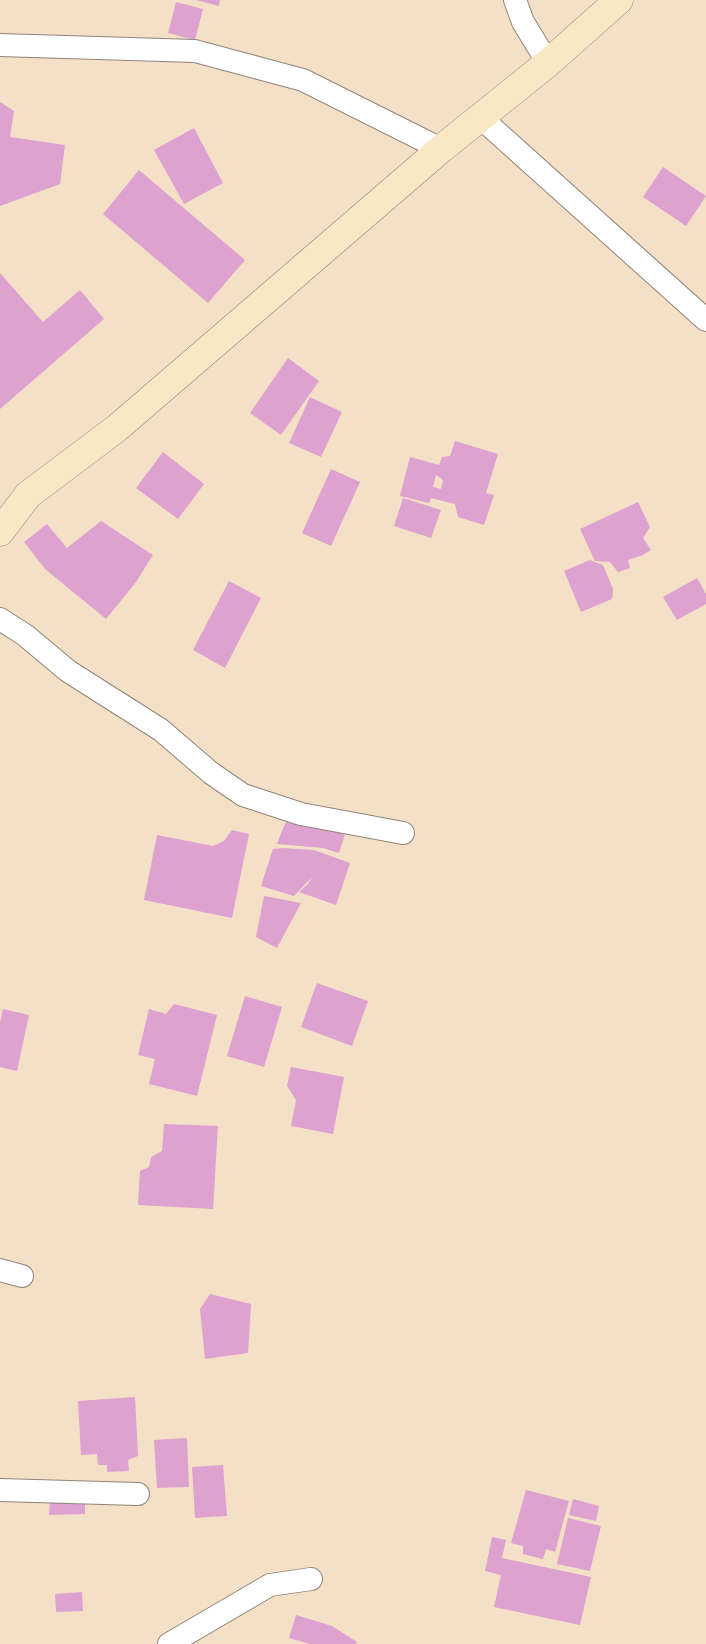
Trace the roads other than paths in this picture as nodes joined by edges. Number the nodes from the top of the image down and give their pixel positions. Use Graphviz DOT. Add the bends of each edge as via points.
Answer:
graph roads {
  1 [pos="515,0"];
  2 [pos="619,0"];
  3 [pos="0,45"];
  4 [pos="548,63"];
  5 [pos="481,118"];
  6 [pos="441,150"];
  7 [pos="706,320"];
  8 [pos="0,532"];
  9 [pos="0,618"];
  10 [pos="403,834"];
  11 [pos="0,1270"];
  12 [pos="22,1276"];
  13 [pos="0,1490"];
  14 [pos="138,1494"];
  15 [pos="311,1579"];
  16 [pos="169,1644"];
  1 -- 4 [label="street" via="523,22"];
  2 -- 4 [label="main road"];
  3 -- 6 [label="street" via="196,51 302,80"];
  4 -- 5 [label="main road"];
  5 -- 6 [label="main road"];
  5 -- 7 [label="street"];
  6 -- 8 [label="main road" via="117,428 28,495"];
  9 -- 10 [label="street" via="68,671 161,730 210,773 243,795 300,814"];
  11 -- 12 [label="street"];
  13 -- 14 [label="street"];
  15 -- 16 [label="street" via="270,1585"];
}
